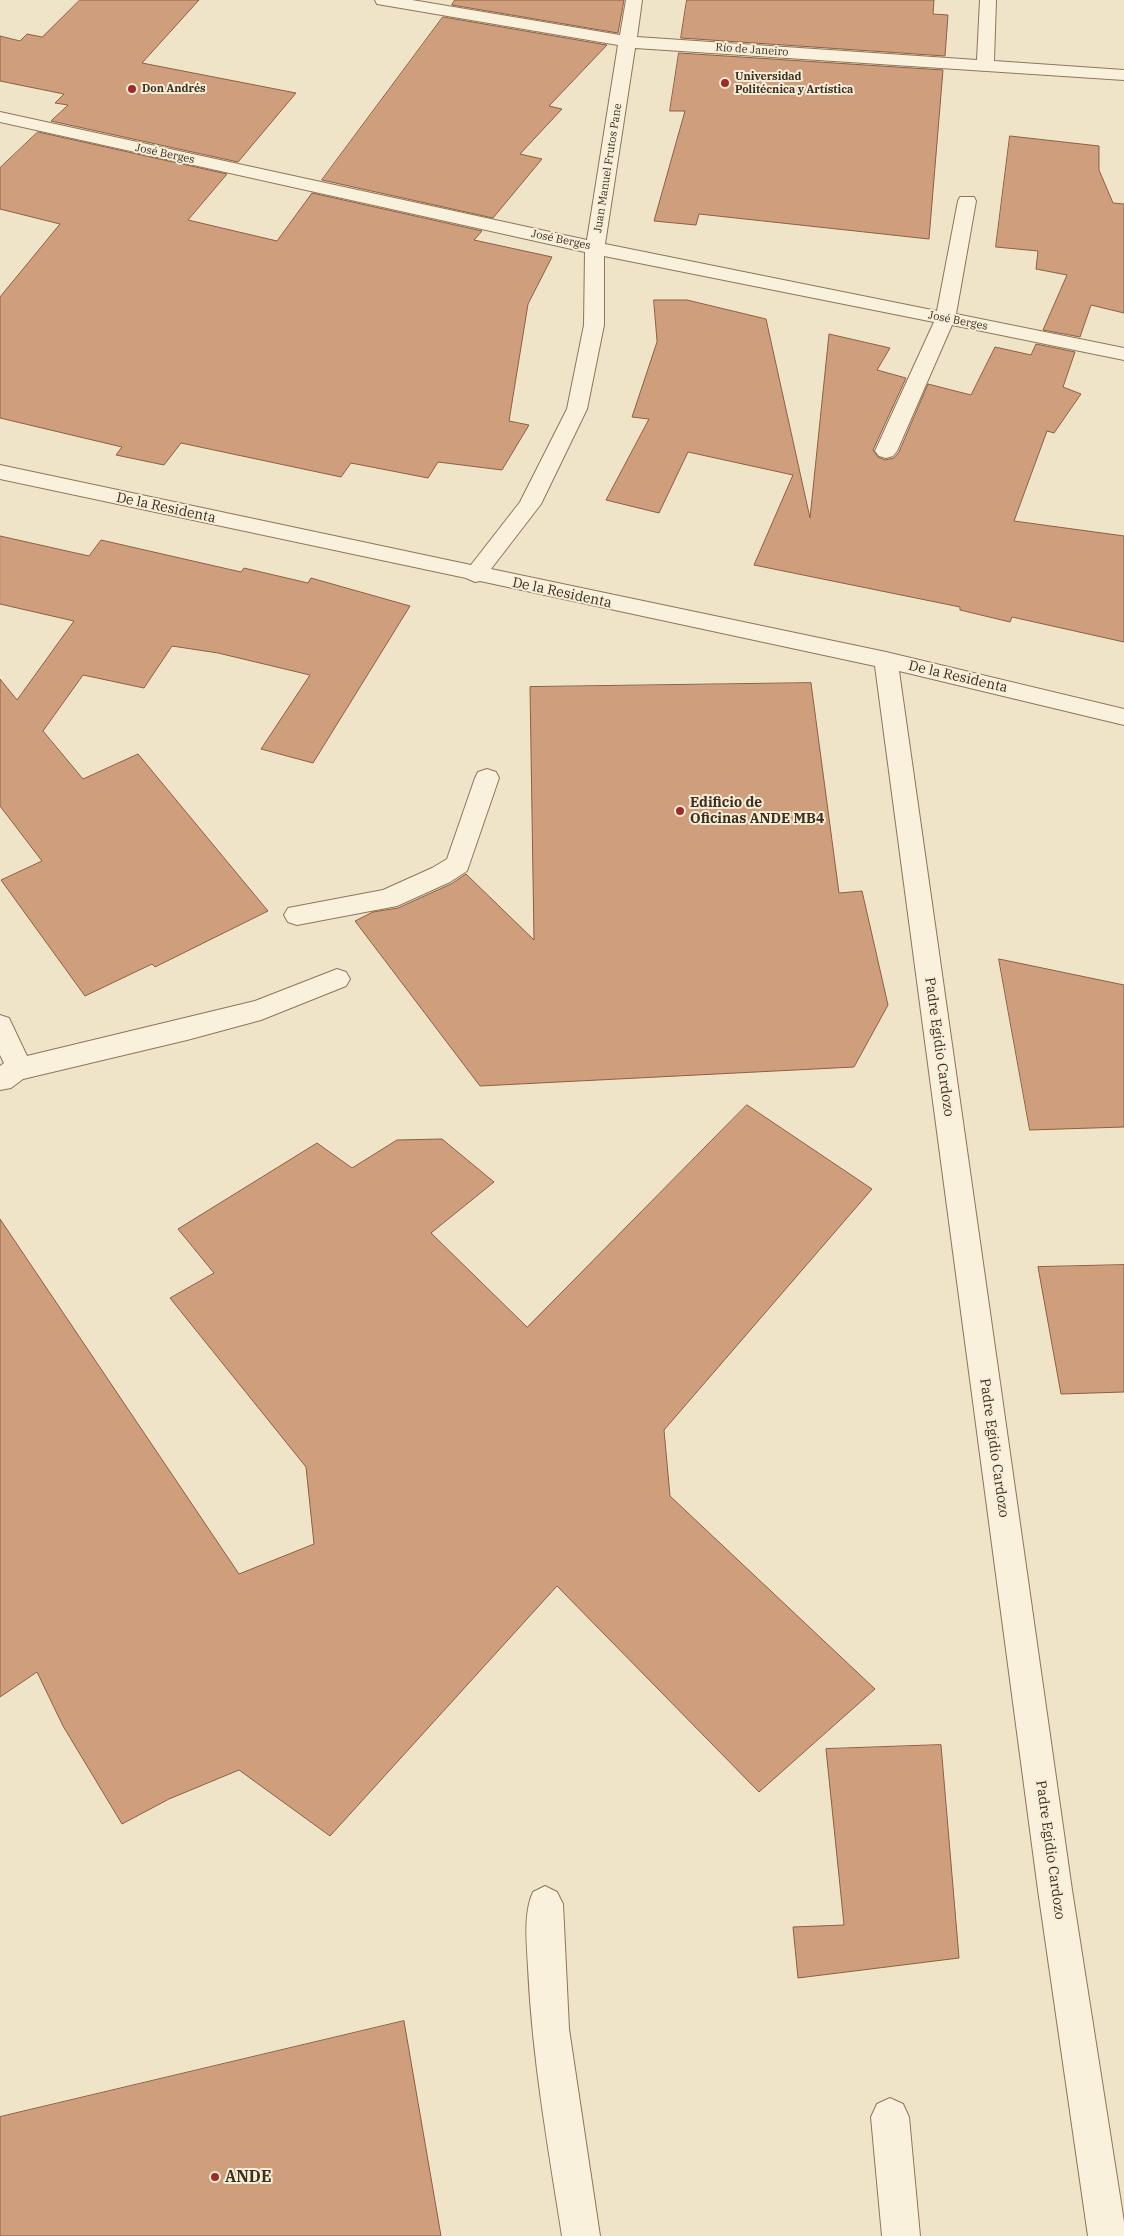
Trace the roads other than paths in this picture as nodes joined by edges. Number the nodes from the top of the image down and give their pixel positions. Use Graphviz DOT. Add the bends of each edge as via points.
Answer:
graph roads {
  1 [pos="383,0"];
  2 [pos="634,0"];
  3 [pos="988,0"];
  4 [pos="628,42"];
  5 [pos="985,66"];
  6 [pos="1124,75"];
  7 [pos="0,117"];
  8 [pos="967,201"];
  9 [pos="595,248"];
  10 [pos="945,319"];
  11 [pos="1124,354"];
  12 [pos="886,451"];
  13 [pos="0,472"];
  14 [pos="475,575"];
  15 [pos="886,660"];
  16 [pos="1124,717"];
  17 [pos="487,778"];
  18 [pos="297,915"];
  19 [pos="337,979"];
  20 [pos="0,1025"];
  21 [pos="8,1075"];
  22 [pos="545,1904"];
  23 [pos="890,2117"];
  24 [pos="582,2236"];
  25 [pos="901,2236"];
  26 [pos="1107,2236"];
  1 -- 4 [label="street, Río de Janeiro"];
  2 -- 4 [label="street, Juan Manuel Frutos Pane"];
  3 -- 5 [label="street"];
  4 -- 5 [label="street, Río de Janeiro"];
  4 -- 9 [label="street, Juan Manuel Frutos Pane"];
  5 -- 6 [label="street, Río de Janeiro"];
  7 -- 9 [label="street, José Berges"];
  8 -- 10 [label="street"];
  9 -- 10 [label="street, José Berges"];
  9 -- 14 [label="street, Juan Manuel Frutos Pane" via="594,325 577,409 530,504"];
  10 -- 11 [label="street, José Berges"];
  10 -- 12 [label="street"];
  13 -- 14 [label="street, De la Residenta"];
  14 -- 15 [label="street, De la Residenta"];
  15 -- 16 [label="street, De la Residenta"];
  15 -- 26 [label="street, Padre Egidio Cardozo" via="1054,1880"];
  17 -- 18 [label="street" via="458,864 441,876 388,899"];
  19 -- 21 [label="street" via="261,1010"];
  20 -- 21 [label="street" via="17,1063"];
  22 -- 24 [label="street" via="544,1949 557,2089"];
  23 -- 25 [label="street"];
}
